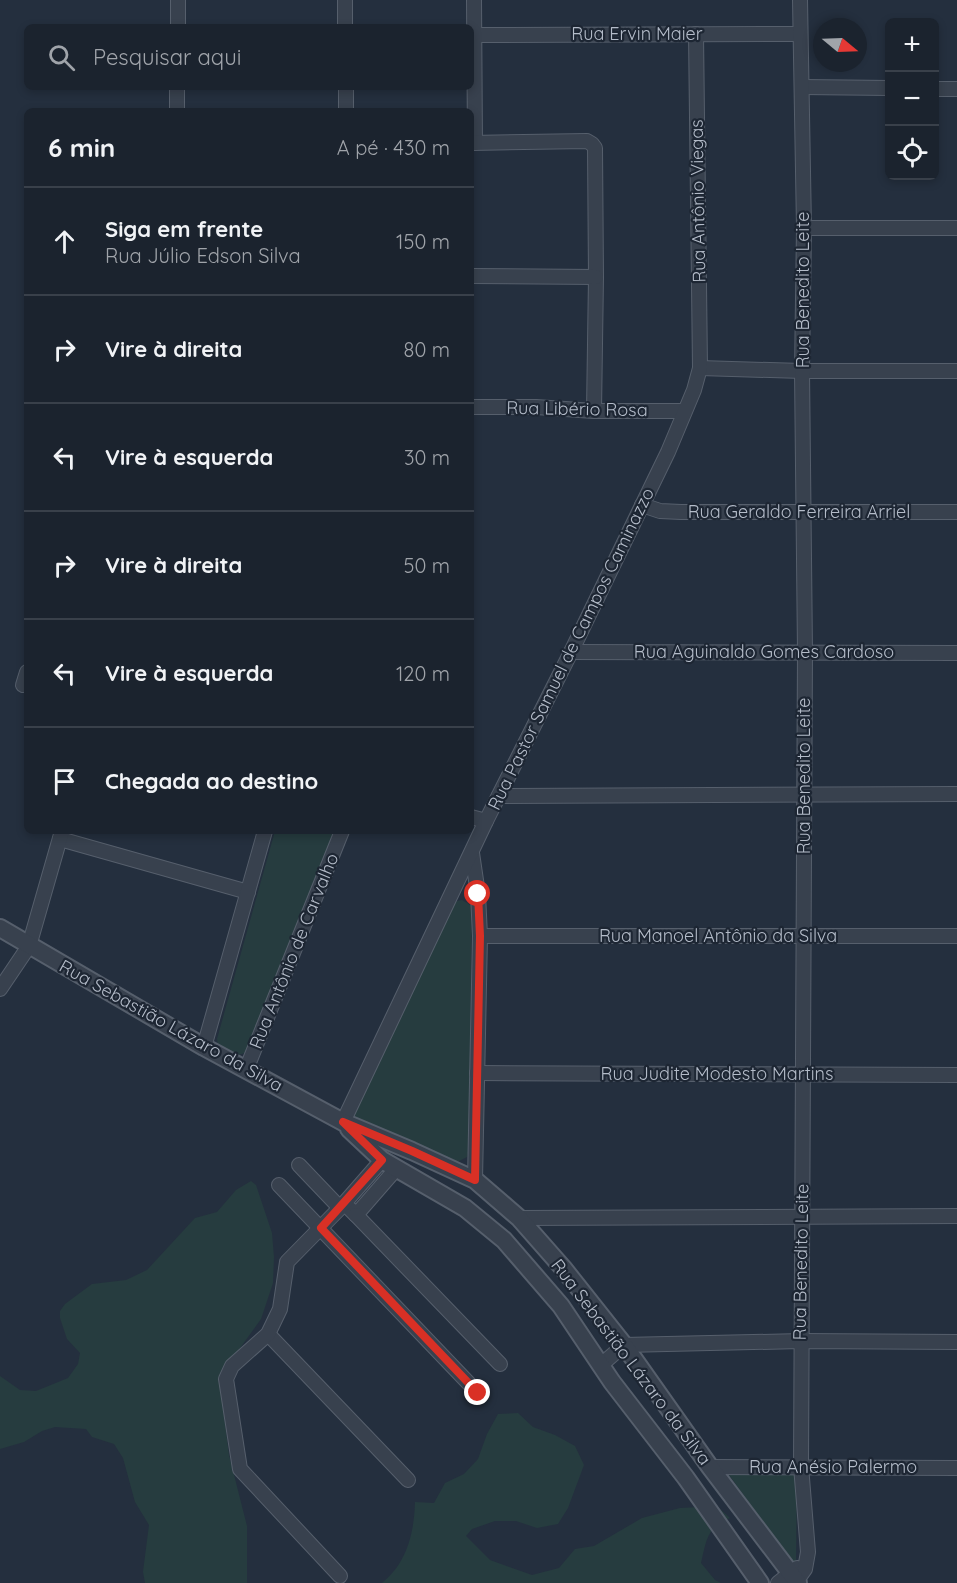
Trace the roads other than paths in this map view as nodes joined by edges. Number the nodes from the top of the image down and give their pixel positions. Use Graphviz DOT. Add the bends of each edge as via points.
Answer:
graph roads {
  1 [pos="178,0"];
  2 [pos="345,0"];
  3 [pos="474,0"];
  4 [pos="801,0"];
  5 [pos="178,24"];
  6 [pos="345,24"];
  7 [pos="696,34"];
  8 [pos="800,34"];
  9 [pos="474,35"];
  10 [pos="802,87"];
  11 [pos="885,88"];
  12 [pos="939,89"];
  13 [pos="957,89"];
  14 [pos="177,90"];
  15 [pos="346,90"];
  16 [pos="473,90"];
  17 [pos="177,108"];
  18 [pos="346,108"];
  19 [pos="473,108"];
  20 [pos="474,143"];
  21 [pos="804,228"];
  22 [pos="957,228"];
  23 [pos="474,276"];
  24 [pos="596,277"];
  25 [pos="700,368"];
  26 [pos="802,371"];
  27 [pos="957,371"];
  28 [pos="474,406"];
  29 [pos="594,411"];
  30 [pos="684,411"];
  31 [pos="642,505"];
  32 [pos="804,512"];
  33 [pos="957,512"];
  34 [pos="571,652"];
  35 [pos="805,652"];
  36 [pos="957,653"];
  37 [pos="803,794"];
  38 [pos="957,794"];
  39 [pos="499,796"];
  40 [pos="474,818"];
  41 [pos="486,820"];
  42 [pos="264,834"];
  43 [pos="341,834"];
  44 [pos="61,835"];
  45 [pos="472,853"];
  46 [pos="248,892"];
  47 [pos="0,928"];
  48 [pos="802,935"];
  49 [pos="480,936"];
  50 [pos="957,936"];
  51 [pos="29,946"];
  52 [pos="0,989"];
  53 [pos="204,1047"];
  54 [pos="246,1070"];
  55 [pos="477,1073"];
  56 [pos="803,1075"];
  57 [pos="957,1075"];
  58 [pos="349,1125"];
  59 [pos="299,1165"];
  60 [pos="389,1165"];
  61 [pos="475,1180"];
  62 [pos="279,1185"];
  63 [pos="342,1206"];
  64 [pos="356,1215"];
  65 [pos="802,1216"];
  66 [pos="957,1216"];
  67 [pos="519,1218"];
  68 [pos="321,1228"];
  69 [pos="268,1334"];
  70 [pos="801,1341"];
  71 [pos="957,1342"];
  72 [pos="624,1346"];
  73 [pos="500,1365"];
  74 [pos="602,1365"];
  75 [pos="478,1393"];
  76 [pos="801,1466"];
  77 [pos="710,1467"];
  78 [pos="957,1468"];
  79 [pos="408,1480"];
  80 [pos="340,1576"];
  81 [pos="792,1581"];
  82 [pos="760,1583"];
  1 -- 5 [label="street"];
  2 -- 6 [label="street"];
  3 -- 9 [label="street"];
  4 -- 8 [label="street, Rua Benedito Leite"];
  7 -- 8 [label="street, Rua Ervin Maier"];
  7 -- 9 [label="street, Rua Ervin Maier"];
  7 -- 25 [label="street, Rua Antônio Viegas"];
  8 -- 10 [label="street, Rua Benedito Leite"];
  10 -- 11 [label="street"];
  10 -- 21 [label="street, Rua Benedito Leite"];
  12 -- 13 [label="street"];
  14 -- 17 [label="street"];
  15 -- 18 [label="street"];
  16 -- 19 [label="street"];
  20 -- 24 [label="street" via="592,144"];
  21 -- 22 [label="street"];
  21 -- 26 [label="street, Rua Benedito Leite"];
  23 -- 24 [label="street"];
  24 -- 29 [label="street"];
  25 -- 26 [label="street"];
  25 -- 30 [label="street, Rua Pastor Samuel de Campos Caminazzo"];
  26 -- 27 [label="street"];
  26 -- 32 [label="street, Rua Benedito Leite"];
  28 -- 29 [label="street, Rua Libério Rosa"];
  29 -- 30 [label="street, Rua Libério Rosa"];
  30 -- 31 [label="street, Rua Pastor Samuel de Campos Caminazzo"];
  31 -- 32 [label="street, Rua Geraldo Ferreira Arriel" via="660,511"];
  31 -- 34 [label="street, Rua Pastor Samuel de Campos Caminazzo"];
  32 -- 33 [label="street, Rua Geraldo Ferreira Arriel"];
  32 -- 35 [label="street, Rua Benedito Leite"];
  34 -- 35 [label="street, Rua Aguinaldo Gomes Cardoso"];
  34 -- 39 [label="street, Rua Pastor Samuel de Campos Caminazzo"];
  35 -- 36 [label="street, Rua Aguinaldo Gomes Cardoso"];
  35 -- 37 [label="street, Rua Benedito Leite"];
  37 -- 38 [label="street"];
  37 -- 39 [label="street"];
  37 -- 48 [label="street, Rua Benedito Leite"];
  39 -- 41 [label="street, Rua Pastor Samuel de Campos Caminazzo"];
  40 -- 41 [label="street"];
  41 -- 45 [label="street, Rua Pastor Samuel de Campos Caminazzo"];
  42 -- 46 [label="street"];
  43 -- 54 [label="street, Rua Antônio de Carvalho"];
  44 -- 46 [label="street"];
  44 -- 51 [label="street"];
  45 -- 49 [label="street"];
  45 -- 58 [label="street, Rua Pastor Samuel de Campos Caminazzo"];
  46 -- 53 [label="street"];
  47 -- 51 [label="street, Rua Sebastião Lázaro da Silva"];
  48 -- 49 [label="street, Rua Manoel Antônio da Silva"];
  48 -- 50 [label="street, Rua Manoel Antônio da Silva"];
  48 -- 56 [label="street, Rua Benedito Leite"];
  49 -- 55 [label="street"];
  51 -- 52 [label="street"];
  51 -- 53 [label="street, Rua Sebastião Lázaro da Silva"];
  53 -- 54 [label="street, Rua Sebastião Lázaro da Silva"];
  54 -- 58 [label="street, Rua Sebastião Lázaro da Silva"];
  55 -- 56 [label="street, Rua Judite Modesto Martins"];
  55 -- 61 [label="street"];
  56 -- 57 [label="street, Rua Judite Modesto Martins"];
  56 -- 65 [label="street, Rua Benedito Leite"];
  58 -- 60 [label="street, Rua Sebastião Lázaro da Silva"];
  58 -- 61 [label="street, Rua Sebastião Lázaro da Silva"];
  59 -- 63 [label="street"];
  60 -- 63 [label="street"];
  60 -- 64 [label="street"];
  60 -- 74 [label="street, Rua Sebastião Lázaro da Silva" via="465,1208 504,1240 561,1306"];
  61 -- 67 [label="street, Rua Sebastião Lázaro da Silva"];
  62 -- 68 [label="street"];
  63 -- 64 [label="street"];
  63 -- 68 [label="street"];
  64 -- 73 [label="street"];
  65 -- 66 [label="street"];
  65 -- 67 [label="street"];
  65 -- 70 [label="street, Rua Benedito Leite"];
  67 -- 72 [label="street, Rua Sebastião Lázaro da Silva"];
  68 -- 69 [label="street" via="287,1262 280,1309"];
  68 -- 75 [label="street"];
  69 -- 79 [label="street"];
  69 -- 80 [label="street" via="232,1366 226,1378 240,1469"];
  70 -- 71 [label="street"];
  70 -- 72 [label="street"];
  70 -- 76 [label="street, Rua Benedito Leite"];
  72 -- 74 [label="street"];
  72 -- 77 [label="street, Rua Sebastião Lázaro da Silva"];
  74 -- 82 [label="street, Rua Sebastião Lázaro da Silva"];
  76 -- 77 [label="street, Rua Anésio Palermo"];
  76 -- 78 [label="street, Rua Anésio Palermo"];
  76 -- 81 [label="street, Rua Benedito Leite" via="808,1552 805,1569"];
  77 -- 81 [label="street, Rua Sebastião Lázaro da Silva"];
}
